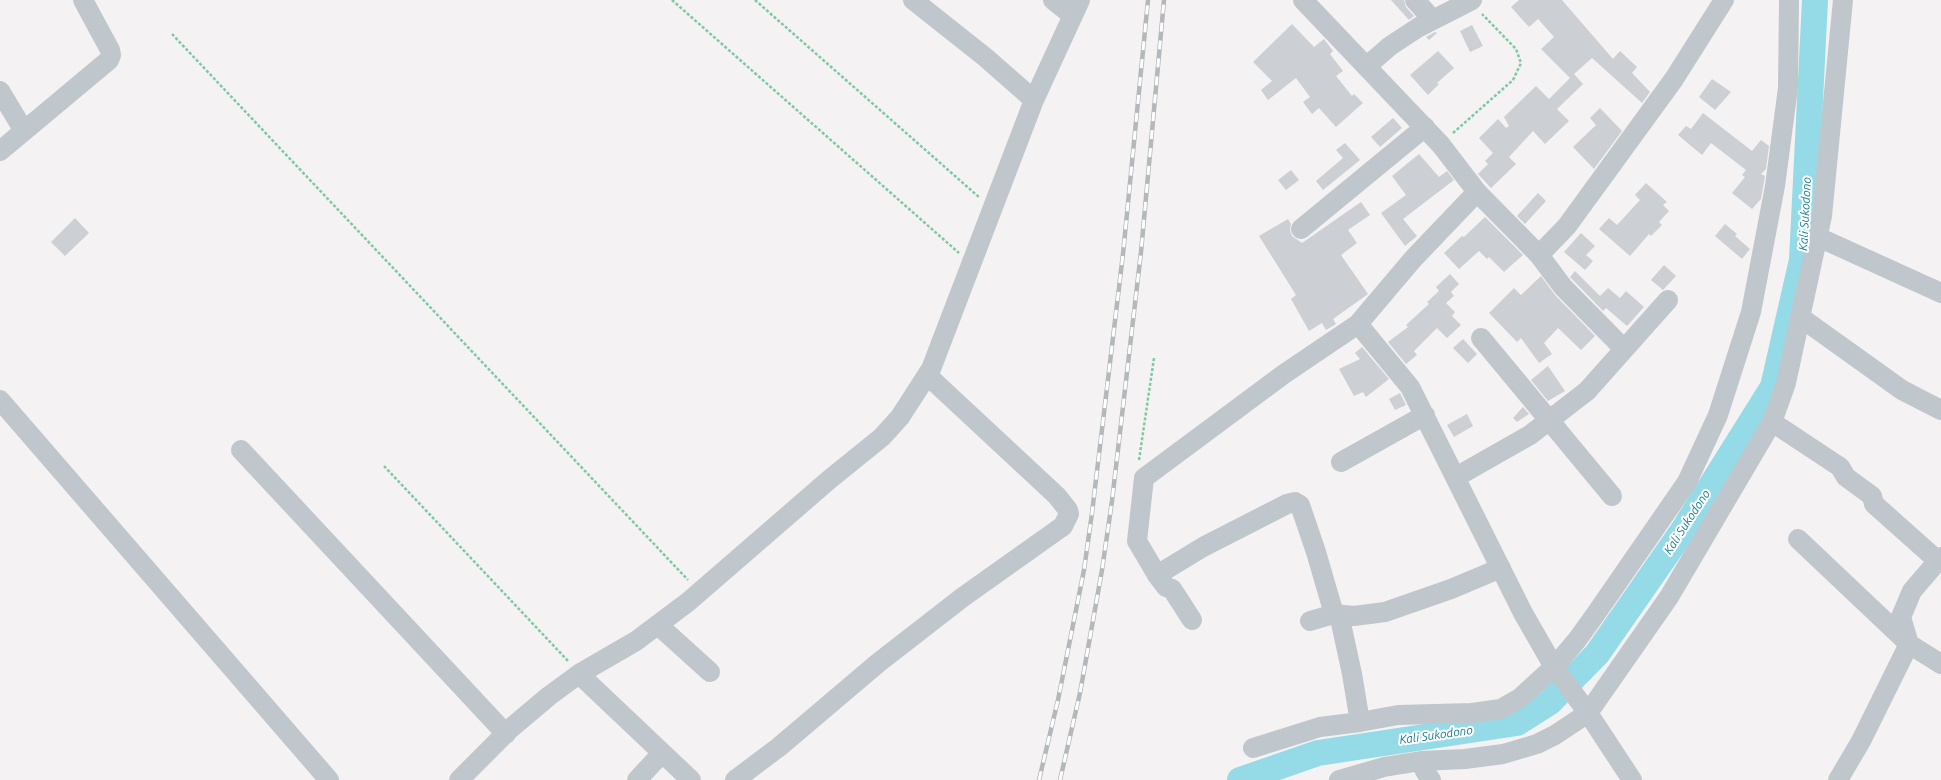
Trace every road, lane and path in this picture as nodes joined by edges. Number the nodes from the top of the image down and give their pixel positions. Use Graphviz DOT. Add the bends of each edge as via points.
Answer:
graph roads {
  1 [pos="83,0"];
  2 [pos="672,0"];
  3 [pos="755,0"];
  4 [pos="913,0"];
  5 [pos="1053,0"];
  6 [pos="1303,0"];
  7 [pos="1415,0"];
  8 [pos="1724,0"];
  9 [pos="1789,0"];
  10 [pos="1842,0"];
  11 [pos="1470,1"];
  12 [pos="1076,8"];
  13 [pos="1433,20"];
  14 [pos="172,34"];
  15 [pos="1367,66"];
  16 [pos="0,91"];
  17 [pos="1034,100"];
  18 [pos="1425,127"];
  19 [pos="24,131"];
  20 [pos="1441,144"];
  21 [pos="0,151"];
  22 [pos="1477,192"];
  23 [pos="992,209"];
  24 [pos="1301,229"];
  25 [pos="1818,237"];
  26 [pos="1538,255"];
  27 [pos="971,263"];
  28 [pos="1941,293"];
  29 [pos="1668,300"];
  30 [pos="1800,317"];
  31 [pos="1358,324"];
  32 [pos="1481,338"];
  33 [pos="1624,349"];
  34 [pos="1154,358"];
  35 [pos="927,375"];
  36 [pos="0,400"];
  37 [pos="1941,410"];
  38 [pos="1425,415"];
  39 [pos="1550,420"];
  40 [pos="1772,422"];
  41 [pos="241,450"];
  42 [pos="1341,462"];
  43 [pos="384,466"];
  44 [pos="1456,477"];
  45 [pos="1144,478"];
  46 [pos="1612,496"];
  47 [pos="1798,539"];
  48 [pos="1939,559"];
  49 [pos="1501,568"];
  50 [pos="1157,575"];
  51 [pos="699,592"];
  52 [pos="1337,614"];
  53 [pos="1192,620"];
  54 [pos="1310,621"];
  55 [pos="658,626"];
  56 [pos="1909,644"];
  57 [pos="1941,664"];
  58 [pos="1555,670"];
  59 [pos="710,672"];
  60 [pos="580,674"];
  61 [pos="1584,707"];
  62 [pos="1360,722"];
  63 [pos="506,734"];
  64 [pos="1253,748"];
  65 [pos="662,753"];
  66 [pos="1421,760"];
  67 [pos="329,780"];
  68 [pos="459,780"];
  69 [pos="637,780"];
  70 [pos="691,780"];
  71 [pos="735,780"];
  72 [pos="1339,780"];
  73 [pos="1431,780"];
  74 [pos="1632,780"];
  75 [pos="1838,780"];
  1 -- 19 [label="street" via="110,50 109,60"];
  2 -- 27 [label="path"];
  3 -- 23 [label="path"];
  4 -- 17 [label="street"];
  5 -- 12 [label="street"];
  6 -- 15 [label="street"];
  7 -- 13 [label="street"];
  8 -- 26 [label="street" via="1674,79 1567,226"];
  9 -- 58 [label="street" via="1788,88 1776,186 1752,312 1718,415 1688,482"];
  10 -- 25 [label="street"];
  11 -- 13 [label="street"];
  11 -- 20 [label="path" via="1516,49 1521,64 1513,80"];
  12 -- 17 [label="street"];
  13 -- 15 [label="street" via="1390,46"];
  14 -- 51 [label="path"];
  15 -- 18 [label="street"];
  16 -- 19 [label="street"];
  17 -- 23 [label="street"];
  18 -- 20 [label="street"];
  18 -- 24 [label="street"];
  19 -- 21 [label="street"];
  20 -- 22 [label="street"];
  22 -- 26 [label="street"];
  22 -- 31 [label="street" via="1413,259"];
  23 -- 27 [label="street"];
  25 -- 28 [label="street"];
  25 -- 30 [label="street"];
  26 -- 33 [label="street" via="1564,287"];
  27 -- 35 [label="street"];
  29 -- 33 [label="street"];
  30 -- 37 [label="street" via="1902,390"];
  30 -- 40 [label="street" via="1786,383"];
  31 -- 38 [label="street" via="1410,388"];
  31 -- 45 [label="street" via="1284,374"];
  32 -- 39 [label="street"];
  33 -- 39 [label="street" via="1587,391"];
  34 -- 45 [label="path" via="1137,473"];
  35 -- 51 [label="street" via="900,417 882,437"];
  35 -- 71 [label="street" via="1057,496 1069,514 1063,526 963,597"];
  36 -- 67 [label="street"];
  38 -- 42 [label="street"];
  38 -- 44 [label="street"];
  39 -- 44 [label="street" via="1530,435"];
  39 -- 46 [label="street"];
  40 -- 48 [label="street" via="1840,467 1846,477 1872,496 1874,504"];
  40 -- 61 [label="street" via="1669,597"];
  41 -- 63 [label="street"];
  43 -- 60 [label="path"];
  44 -- 49 [label="street"];
  45 -- 50 [label="street" via="1137,541"];
  47 -- 56 [label="street"];
  48 -- 56 [label="street" via="1912,591 1901,617"];
  49 -- 52 [label="street" via="1385,612 1354,616"];
  49 -- 58 [label="street"];
  50 -- 52 [label="street" via="1203,547 1295,502 1300,505"];
  50 -- 53 [label="street" via="1166,587 1172,589"];
  51 -- 55 [label="street"];
  52 -- 54 [label="street"];
  52 -- 62 [label="street" via="1352,674"];
  55 -- 59 [label="street"];
  55 -- 60 [label="street"];
  56 -- 57 [label="street"];
  56 -- 75 [label="street" via="1861,741"];
  58 -- 61 [label="street"];
  58 -- 62 [label="street" via="1520,698 1501,709 1472,713 1398,715"];
  60 -- 63 [label="street" via="534,708"];
  60 -- 65 [label="street"];
  61 -- 66 [label="street" via="1555,735 1537,744 1510,752 1465,759"];
  61 -- 74 [label="street"];
  62 -- 64 [label="street" via="1320,728"];
  63 -- 68 [label="street"];
  65 -- 69 [label="street"];
  65 -- 70 [label="street"];
  66 -- 72 [label="street"];
  66 -- 73 [label="street"];
}
